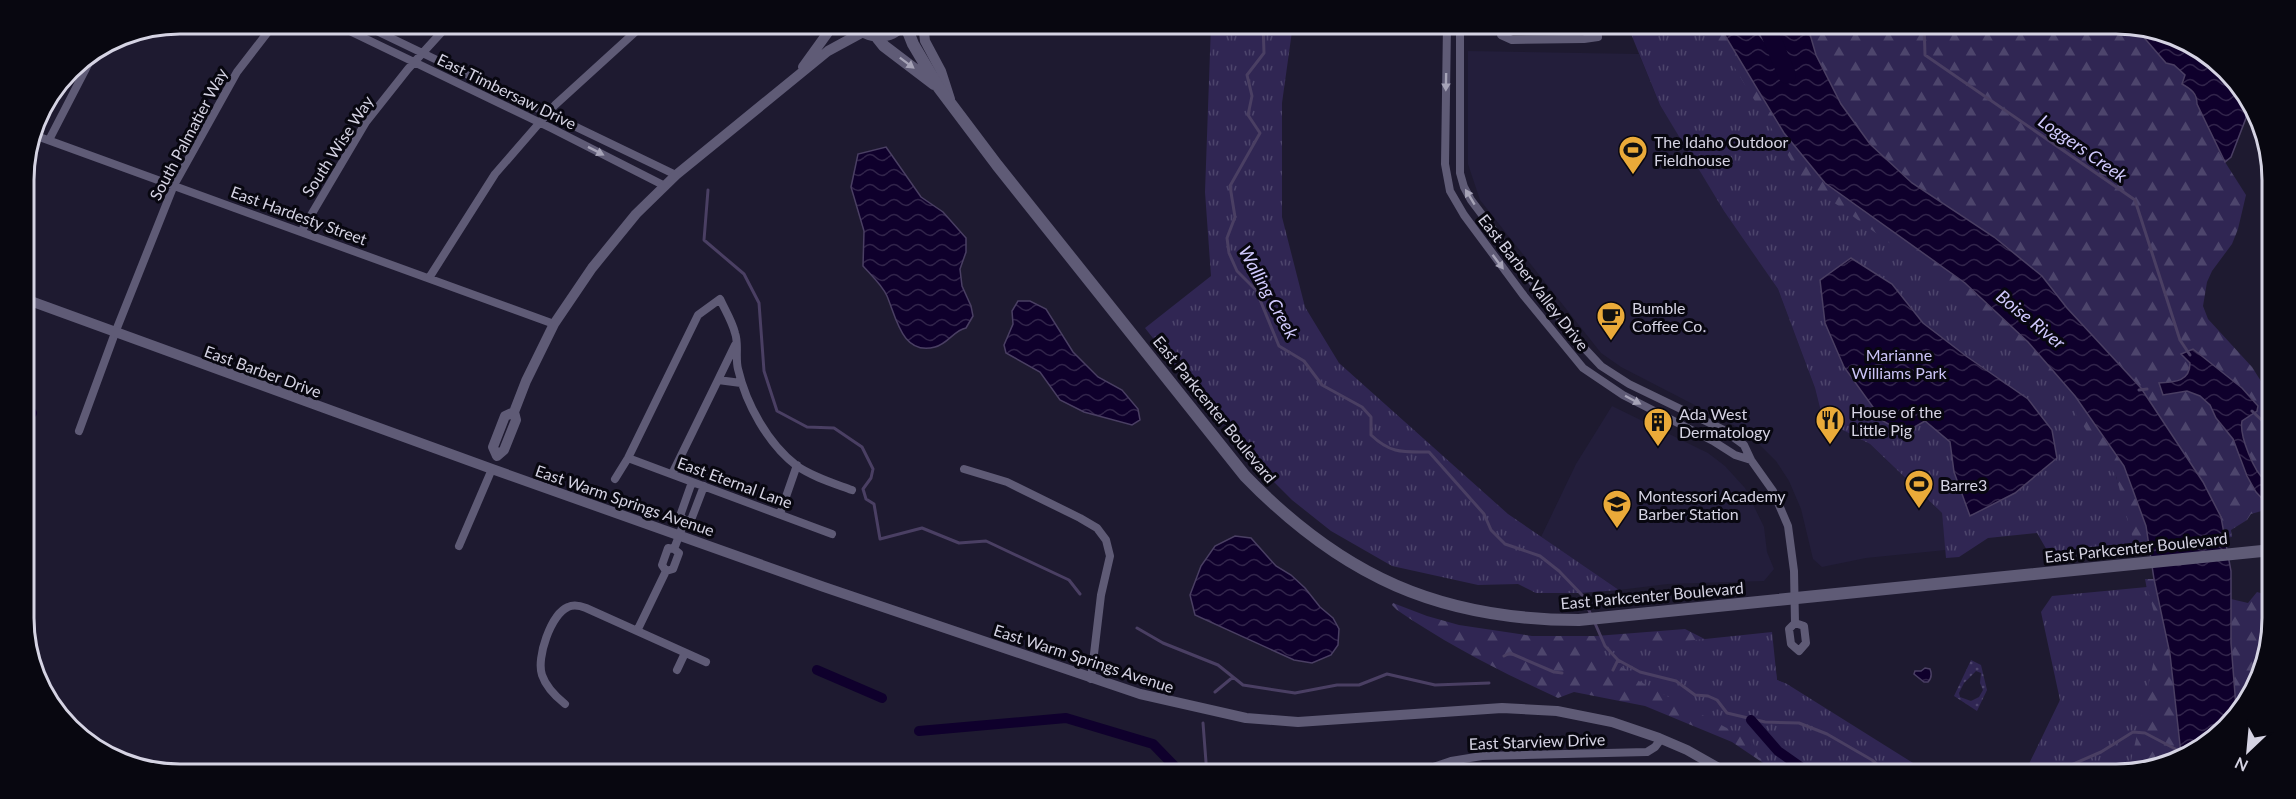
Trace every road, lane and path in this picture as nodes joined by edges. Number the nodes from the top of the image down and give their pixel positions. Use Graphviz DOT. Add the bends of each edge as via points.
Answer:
graph roads {
  1 [pos="266,34"];
  2 [pos="355,34"];
  3 [pos="383,34"];
  4 [pos="440,34"];
  5 [pos="633,34"];
  6 [pos="827,34"];
  7 [pos="854,34"];
  8 [pos="872,34"];
  9 [pos="887,34"];
  10 [pos="908,34"];
  11 [pos="924,34"];
  12 [pos="1447,34"];
  13 [pos="1460,34"];
  14 [pos="1501,34"];
  15 [pos="1598,34"];
  16 [pos="876,36"];
  17 [pos="423,53"];
  18 [pos="414,63"];
  19 [pos="83,72"];
  20 [pos="796,77"];
  21 [pos="939,88"];
  22 [pos="952,105"];
  23 [pos="548,113"];
  24 [pos="539,123"];
  25 [pos="41,137"];
  26 [pos="49,140"];
  27 [pos="676,175"];
  28 [pos="174,185"];
  29 [pos="665,186"];
  30 [pos="301,232"];
  31 [pos="429,278"];
  32 [pos="35,303"];
  33 [pos="554,324"];
  34 [pos="115,333"];
  35 [pos="736,341"];
  36 [pos="718,380"];
  37 [pos="741,383"];
  38 [pos="79,431"];
  39 [pos="628,458"];
  40 [pos="1751,460"];
  41 [pos="797,465"];
  42 [pos="492,469"];
  43 [pos="964,469"];
  44 [pos="672,474"];
  45 [pos="615,479"];
  46 [pos="692,482"];
  47 [pos="704,486"];
  48 [pos="852,490"];
  49 [pos="780,514"];
  50 [pos="685,520"];
  51 [pos="832,534"];
  52 [pos="680,536"];
  53 [pos="459,546"];
  54 [pos="2262,551"];
  55 [pos="1794,597"];
  56 [pos="1795,623"];
  57 [pos="637,631"];
  58 [pos="685,653"];
  59 [pos="706,662"];
  60 [pos="677,670"];
  61 [pos="1091,679"];
  62 [pos="565,705"];
  63 [pos="1661,739"];
  64 [pos="1442,764"];
  65 [pos="1712,764"];
  1 -- 28 [label="street, South Palmatier Way" via="237,72"];
  2 -- 18 [label="street, East Timbersaw Drive"];
  3 -- 17 [label="street, East Timbersaw Drive"];
  4 -- 17 [label="street, South Wise Way"];
  5 -- 23 [label="street"];
  6 -- 20 [label="street"];
  7 -- 20 [label="street"];
  8 -- 16 [label="main road"];
  9 -- 16 [label="main road"];
  10 -- 21 [label="main road, East Parkcenter Boulevard"];
  11 -- 22 [label="street"];
  12 -- 40 [label="street, East Barber Valley Drive, one-way" via="1445,164 1450,191 1464,215 1583,368 1623,395"];
  40 -- 13 [label="street, East Barber Valley Drive, one-way" via="1744,445 1722,429 1629,384 1601,366 1574,337 1471,200 1460,173"];
  14 -- 15 [label="street" via="1512,40 1598,37"];
  16 -- 21 [label="main road, East Parkcenter Boulevard, one-way"];
  17 -- 18 [label="street, South Wise Way"];
  17 -- 23 [label="street, East Timbersaw Drive"];
  18 -- 24 [label="street, East Timbersaw Drive"];
  18 -- 30 [label="street, South Wise Way" via="366,122"];
  19 -- 26 [label="street"];
  20 -- 27 [label="street"];
  21 -- 22 [label="main road, East Parkcenter Boulevard"];
  22 -- 55 [label="main road, East Parkcenter Boulevard" via="1245,476 1281,512 1360,569 1406,590 1473,611 1518,618 1625,617"];
  23 -- 24 [label="street"];
  23 -- 27 [label="street, East Timbersaw Drive"];
  24 -- 29 [label="street, East Timbersaw Drive, one-way"];
  24 -- 31 [label="street" via="484,188"];
  25 -- 26 [label="street, East Hardesty Street"];
  26 -- 28 [label="street, East Hardesty Street"];
  27 -- 29 [label="street"];
  28 -- 30 [label="street, East Hardesty Street"];
  28 -- 34 [label="street, South Palmatier Way"];
  29 -- 33 [label="street" via="636,214 592,268"];
  30 -- 31 [label="street, East Hardesty Street"];
  31 -- 33 [label="street, East Hardesty Street"];
  32 -- 34 [label="street, East Barber Drive"];
  33 -- 42 [label="street" via="514,412 504,416 493,447 497,456"];
  34 -- 38 [label="street, South Palmatier Way"];
  34 -- 42 [label="street, East Barber Drive"];
  35 -- 36 [label="street"];
  35 -- 37 [label="street"];
  35 -- 39 [label="street" via="720,299 698,315"];
  36 -- 37 [label="street"];
  36 -- 44 [label="street"];
  37 -- 41 [label="street" via="760,423 778,448"];
  39 -- 44 [label="street, East Eternal Lane"];
  39 -- 45 [label="street"];
  40 -- 55 [label="street, East Barber Valley Drive" via="1773,491 1788,526"];
  41 -- 48 [label="street" via="820,479"];
  41 -- 49 [label="street"];
  42 -- 52 [label="street, East Warm Springs Avenue"];
  42 -- 53 [label="street"];
  43 -- 61 [label="street" via="1007,482 1080,518 1097,528 1106,540 1110,556"];
  44 -- 46 [label="street, East Eternal Lane"];
  46 -- 47 [label="street, East Eternal Lane"];
  46 -- 50 [label="street" via="680,516"];
  47 -- 49 [label="street, East Eternal Lane"];
  47 -- 50 [label="street" via="691,520"];
  49 -- 51 [label="street, East Eternal Lane"];
  50 -- 52 [label="street"];
  52 -- 57 [label="street" via="674,549 668,548 662,565 666,571"];
  52 -- 61 [label="street, East Warm Springs Avenue"];
  54 -- 55 [label="main road, East Parkcenter Boulevard"];
  55 -- 56 [label="street, East Barber Valley Drive"];
  57 -- 58 [label="street"];
  57 -- 62 [label="street" via="578,605 567,607 558,615 540,653 541,673 551,692"];
  58 -- 59 [label="street"];
  58 -- 60 [label="street"];
  61 -- 63 [label="street, East Warm Springs Avenue" via="1158,699 1246,718 1298,722 1531,708 1579,714"];
  63 -- 64 [label="street, East Starview Drive" via="1647,752 1482,756"];
  63 -- 65 [label="street, East Warm Springs Avenue"];
}
